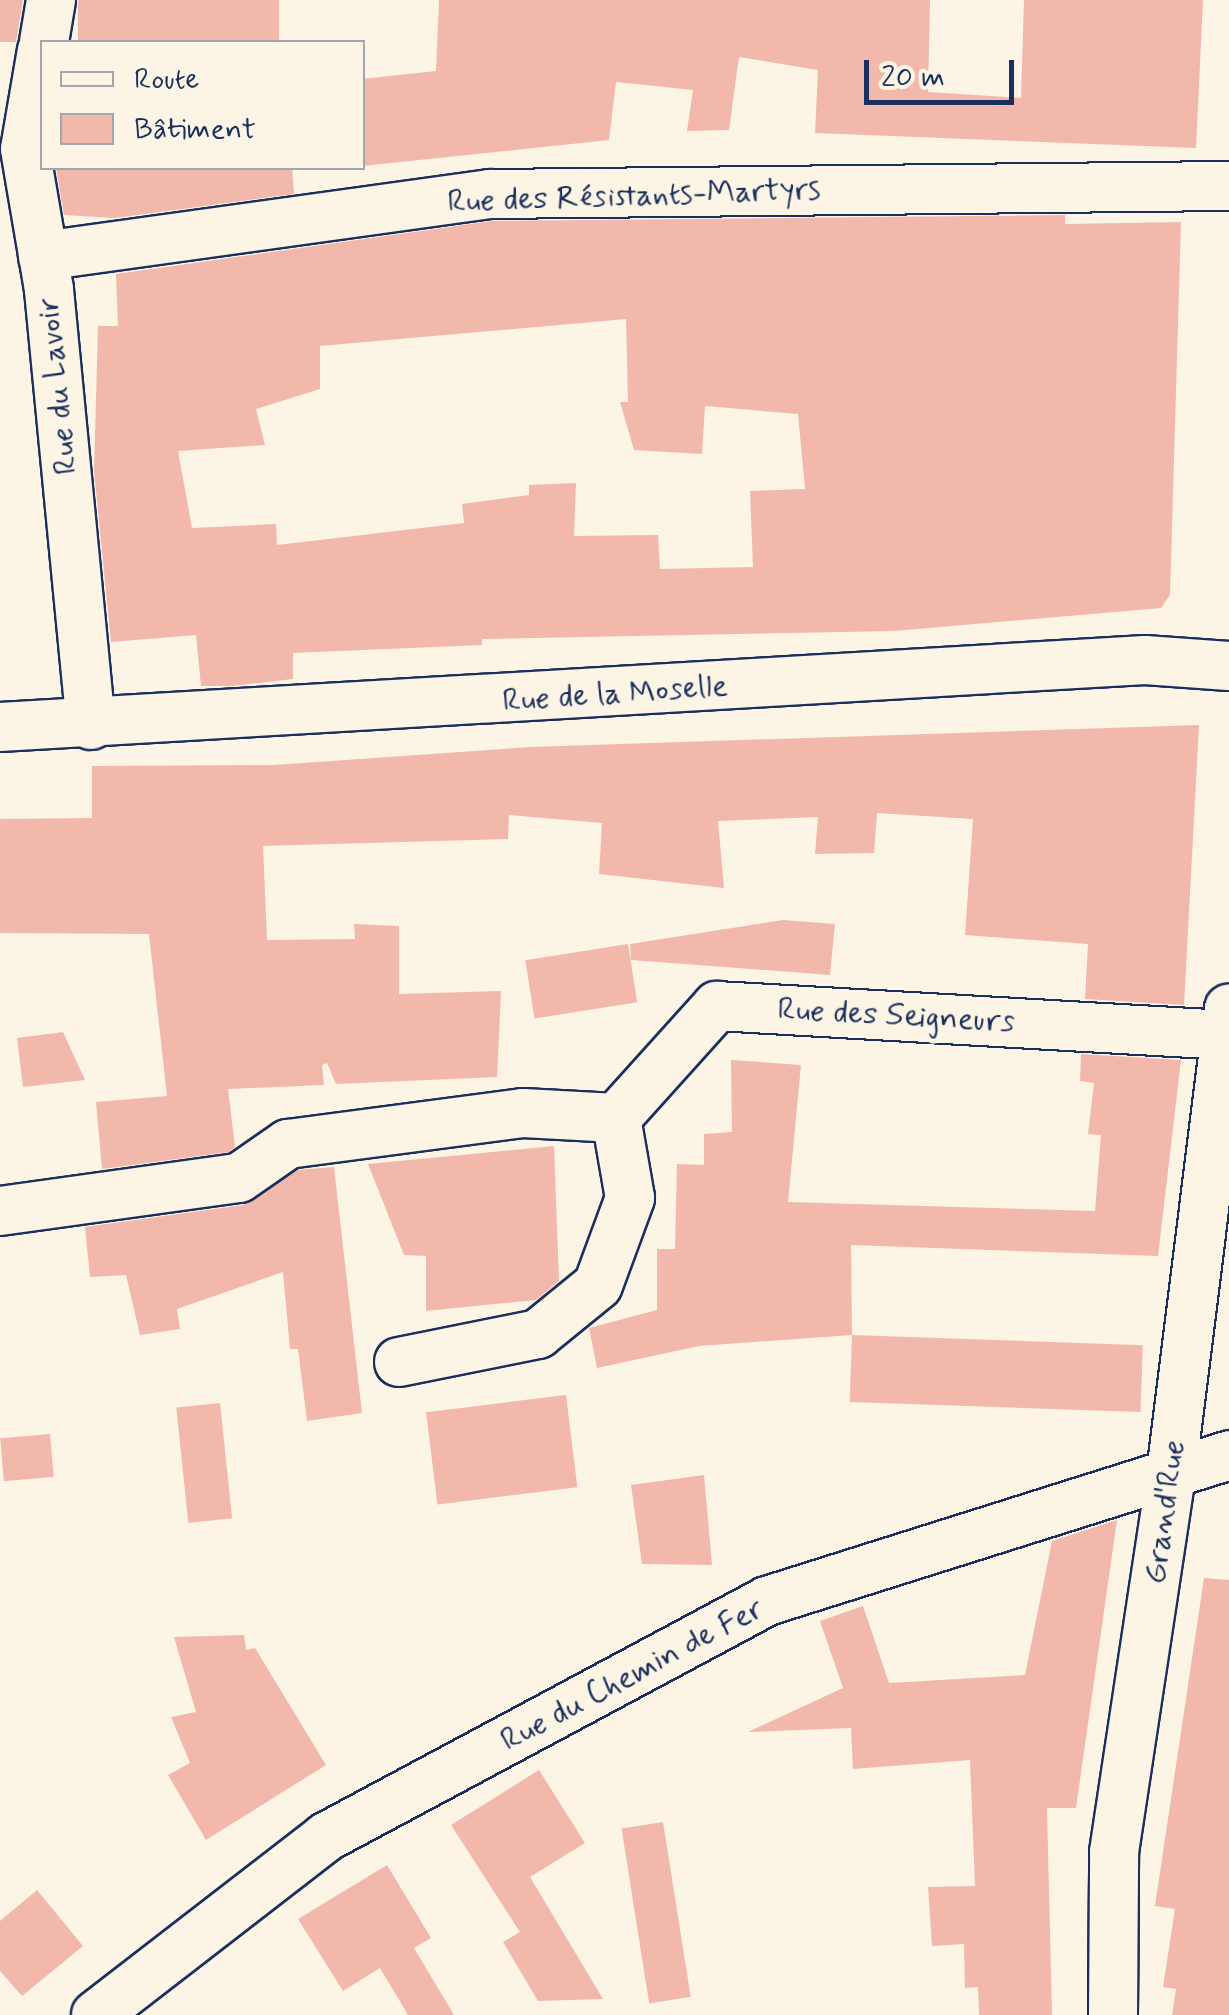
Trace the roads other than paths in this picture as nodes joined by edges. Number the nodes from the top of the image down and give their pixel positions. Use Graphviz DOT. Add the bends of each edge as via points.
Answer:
graph roads {
  1 [pos="51,0"];
  2 [pos="44,40"];
  3 [pos="40,62"];
  4 [pos="1229,186"];
  5 [pos="43,256"];
  6 [pos="1229,666"];
  7 [pos="91,725"];
  8 [pos="0,727"];
  9 [pos="1228,1022"];
  10 [pos="616,1118"];
  11 [pos="0,1211"];
  12 [pos="398,1362"];
  13 [pos="1229,1456"];
  14 [pos="1171,1474"];
  15 [pos="96,2015"];
  16 [pos="1113,2015"];
  1 -- 2 [label="street"];
  3 -- 5 [label="street, Rue du Lavoir" via="25,150"];
  4 -- 5 [label="street, Rue des Résistants-Martyrs" via="490,194"];
  5 -- 7 [label="street, Rue du Lavoir"];
  6 -- 7 [label="street, Rue de la Moselle" via="1145,660"];
  7 -- 8 [label="street, Rue de la Moselle"];
  9 -- 10 [label="street, Rue des Seigneurs" via="718,1006"];
  9 -- 14 [label="street, Grand'Rue"];
  10 -- 11 [label="street" via="523,1113 288,1144 239,1178"];
  10 -- 12 [label="street" via="630,1198 598,1285 538,1334"];
  13 -- 14 [label="street, Rue du Chemin de Fer"];
  14 -- 15 [label="street, Rue du Chemin de Fer" via="766,1601 326,1837"];
  14 -- 16 [label="street, Grand'Rue" via="1114,1852"];
}
